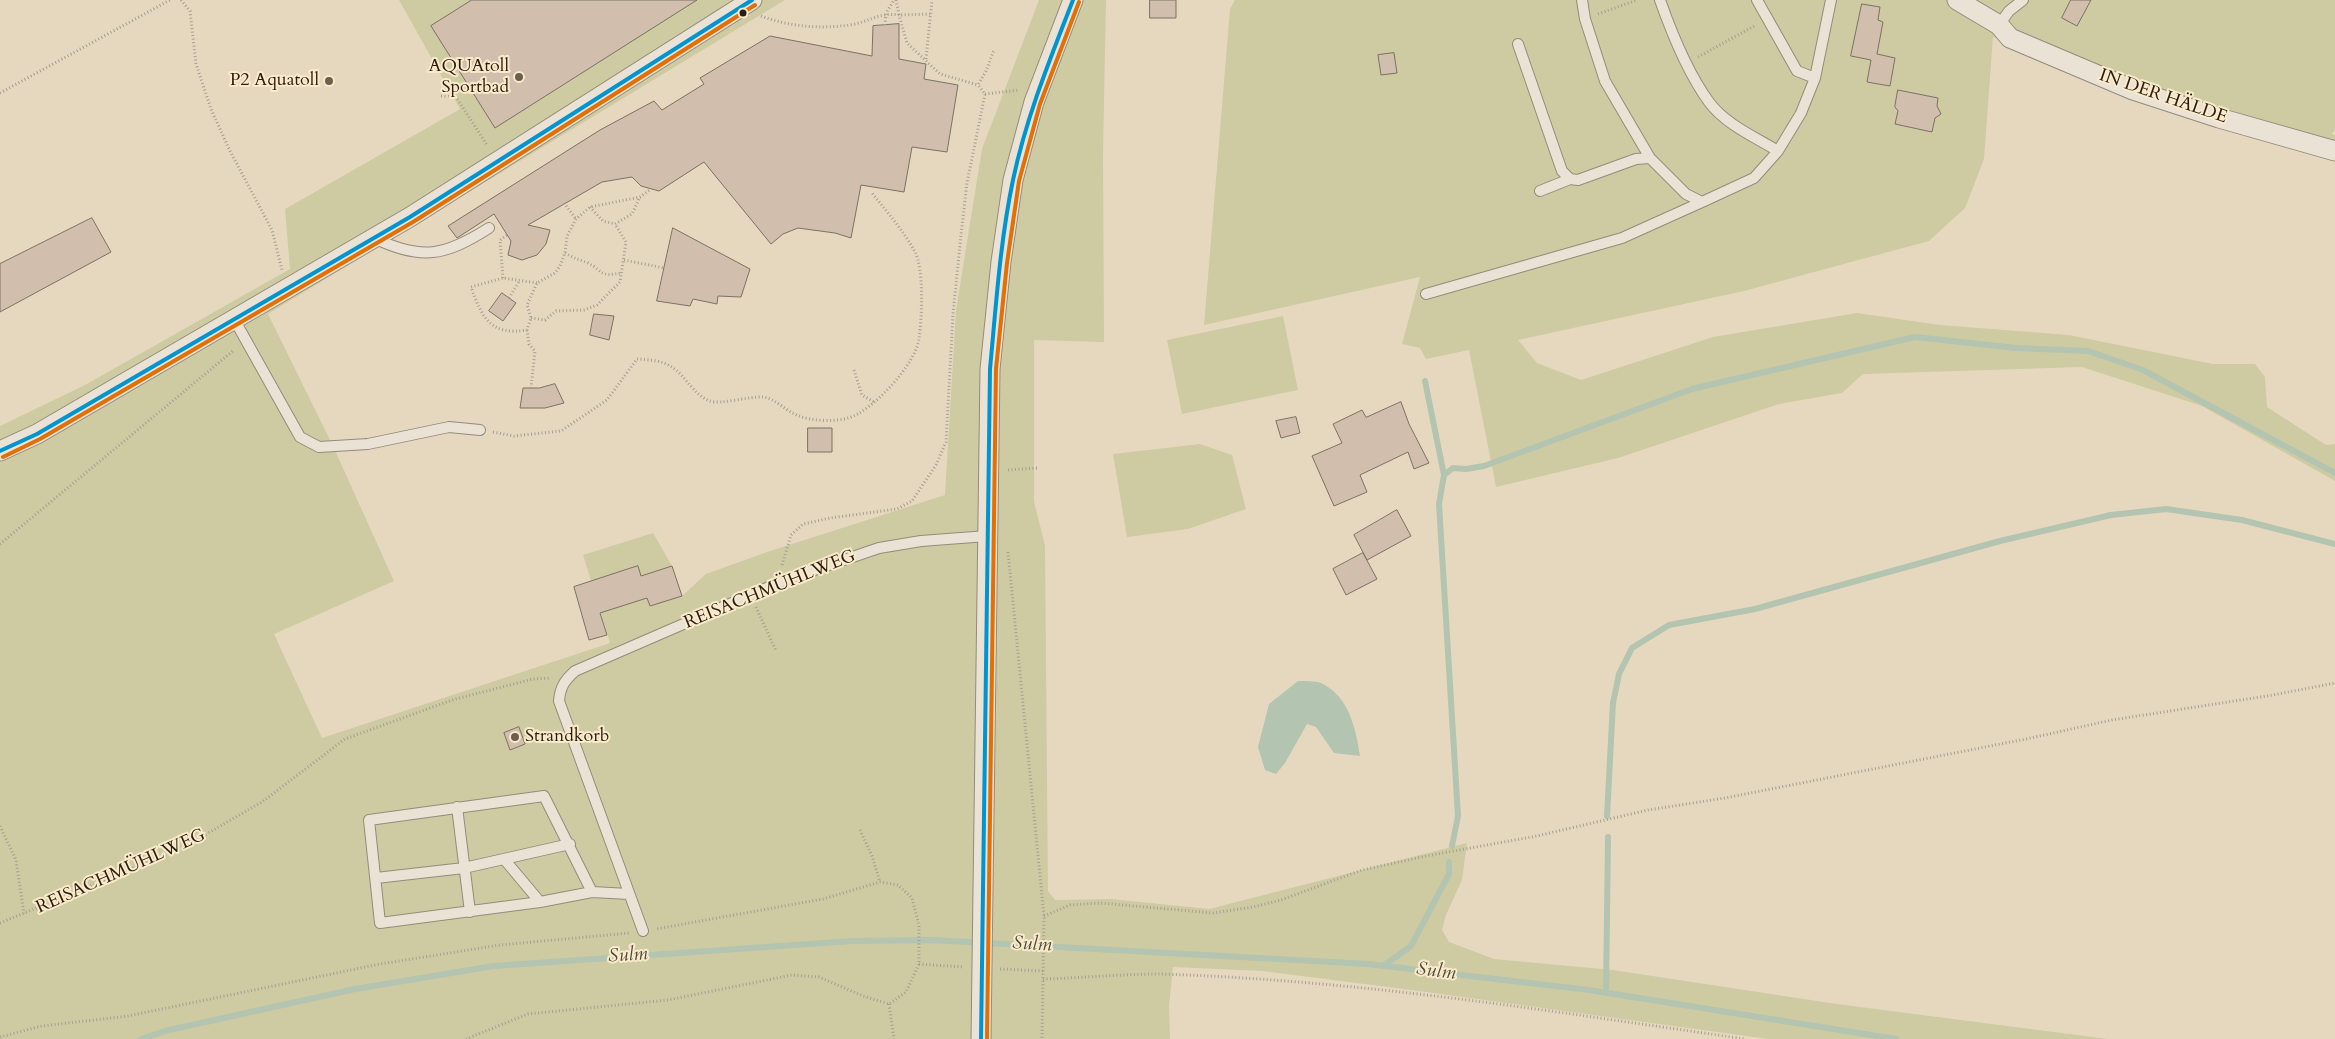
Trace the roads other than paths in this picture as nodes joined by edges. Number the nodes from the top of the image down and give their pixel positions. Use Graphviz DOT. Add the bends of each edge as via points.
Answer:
graph roads {
  1 [pos="1073,0"];
  2 [pos="1582,0"];
  3 [pos="1660,0"];
  4 [pos="1757,0"];
  5 [pos="1831,0"];
  6 [pos="1957,0"];
  7 [pos="2023,0"];
  8 [pos="745,4"];
  9 [pos="1999,25"];
  10 [pos="1518,44"];
  11 [pos="1815,78"];
  12 [pos="1778,151"];
  13 [pos="2335,151"];
  14 [pos="1650,158"];
  15 [pos="1570,179"];
  16 [pos="1540,191"];
  17 [pos="1702,202"];
  18 [pos="488,228"];
  19 [pos="374,238"];
  20 [pos="1426,294"];
  21 [pos="234,319"];
  22 [pos="480,430"];
  23 [pos="0,451"];
  24 [pos="986,536"];
  25 [pos="457,807"];
  26 [pos="570,844"];
  27 [pos="504,859"];
  28 [pos="464,868"];
  29 [pos="376,878"];
  30 [pos="592,892"];
  31 [pos="629,894"];
  32 [pos="540,902"];
  33 [pos="470,912"];
  34 [pos="643,931"];
  35 [pos="981,1039"];
  1 -- 24 [label="street" via="1039,88 1013,180 1000,262 990,369"];
  2 -- 14 [label="lane" via="1605,81"];
  3 -- 12 [label="lane" via="1686,63 1709,103"];
  4 -- 11 [label="lane" via="1797,70"];
  5 -- 11 [label="lane"];
  6 -- 9 [label="street, IN DER HÄLDE"];
  7 -- 9 [label="lane"];
  8 -- 19 [label="street"];
  9 -- 13 [label="street, IN DER HÄLDE" via="2010,38 2133,90"];
  10 -- 15 [label="lane" via="1562,170"];
  11 -- 12 [label="lane" via="1801,113"];
  12 -- 17 [label="lane" via="1754,178"];
  14 -- 15 [label="lane" via="1636,159 1578,180"];
  14 -- 17 [label="lane" via="1686,194"];
  15 -- 16 [label="lane"];
  17 -- 20 [label="lane" via="1622,238"];
  18 -- 19 [label="lane" via="462,245 431,254 396,249"];
  19 -- 21 [label="street"];
  21 -- 22 [label="lane" via="300,437 319,447 368,444 449,427"];
  21 -- 23 [label="street" via="37,434"];
  24 -- 31 [label="lane, REISACHMÜHLWEG" via="879,548 785,580 575,671 564,681 559,701"];
  24 -- 35 [label="street"];
  25 -- 26 [label="lane" via="544,796"];
  25 -- 28 [label="lane"];
  25 -- 29 [label="lane" via="369,820"];
  26 -- 27 [label="lane"];
  26 -- 30 [label="lane"];
  27 -- 28 [label="lane"];
  27 -- 32 [label="lane"];
  28 -- 29 [label="lane"];
  28 -- 33 [label="lane"];
  29 -- 33 [label="lane" via="380,923"];
  30 -- 31 [label="lane"];
  30 -- 32 [label="lane"];
  31 -- 34 [label="lane"];
  32 -- 33 [label="lane"];
}
